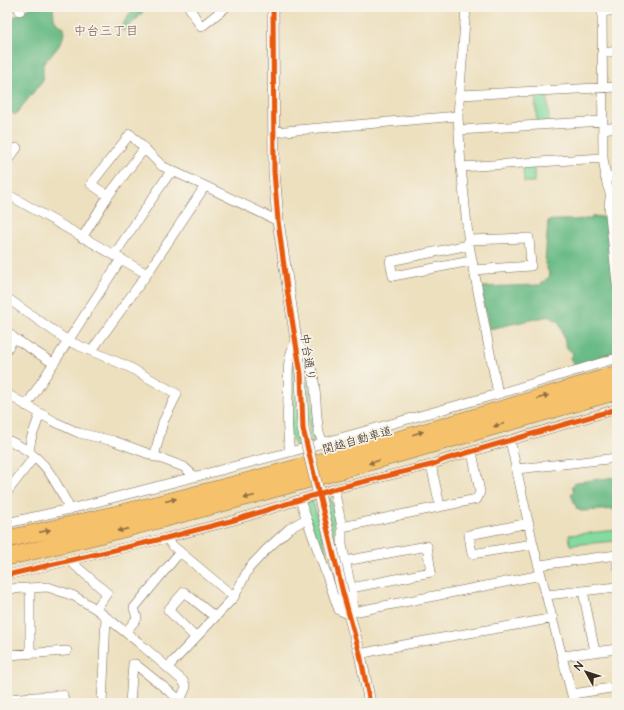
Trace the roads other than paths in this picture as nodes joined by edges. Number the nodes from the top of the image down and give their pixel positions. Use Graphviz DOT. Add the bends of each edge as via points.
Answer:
graph roads {
  1 [pos="189,7"];
  2 [pos="226,7"];
  3 [pos="273,7"];
  4 [pos="466,7"];
  5 [pos="602,10"];
  6 [pos="617,10"];
  7 [pos="617,50"];
  8 [pos="603,52"];
  9 [pos="602,86"];
  10 [pos="617,87"];
  11 [pos="460,95"];
  12 [pos="458,116"];
  13 [pos="602,125"];
  14 [pos="617,127"];
  15 [pos="459,130"];
  16 [pos="274,132"];
  17 [pos="17,148"];
  18 [pos="144,149"];
  19 [pos="603,158"];
  20 [pos="7,161"];
  21 [pos="461,167"];
  22 [pos="171,171"];
  23 [pos="617,176"];
  24 [pos="605,177"];
  25 [pos="205,186"];
  26 [pos="7,194"];
  27 [pos="108,196"];
  28 [pos="614,198"];
  29 [pos="617,214"];
  30 [pos="278,221"];
  31 [pos="82,238"];
  32 [pos="468,242"];
  33 [pos="118,257"];
  34 [pos="472,265"];
  35 [pos="147,274"];
  36 [pos="617,284"];
  37 [pos="7,298"];
  38 [pos="11,335"];
  39 [pos="68,341"];
  40 [pos="296,342"];
  41 [pos="7,349"];
  42 [pos="92,350"];
  43 [pos="617,358"];
  44 [pos="53,363"];
  45 [pos="617,374"];
  46 [pos="617,391"];
  47 [pos="7,394"];
  48 [pos="498,394"];
  49 [pos="26,406"];
  50 [pos="617,409"];
  51 [pos="40,414"];
  52 [pos="510,440"];
  53 [pos="323,442"];
  54 [pos="7,443"];
  55 [pos="290,452"];
  56 [pos="472,452"];
  57 [pos="32,454"];
  58 [pos="154,457"];
  59 [pos="617,458"];
  60 [pos="431,465"];
  61 [pos="517,469"];
  62 [pos="195,477"];
  63 [pos="334,489"];
  64 [pos="7,492"];
  65 [pos="300,500"];
  66 [pos="440,506"];
  67 [pos="70,509"];
  68 [pos="306,519"];
  69 [pos="7,523"];
  70 [pos="529,523"];
  71 [pos="342,527"];
  72 [pos="166,538"];
  73 [pos="7,539"];
  74 [pos="533,544"];
  75 [pos="180,552"];
  76 [pos="617,555"];
  77 [pos="7,557"];
  78 [pos="70,561"];
  79 [pos="345,561"];
  80 [pos="539,564"];
  81 [pos="617,567"];
  82 [pos="7,575"];
  83 [pos="541,575"];
  84 [pos="617,587"];
  85 [pos="30,588"];
  86 [pos="7,589"];
  87 [pos="347,591"];
  88 [pos="583,591"];
  89 [pos="547,594"];
  90 [pos="234,597"];
  91 [pos="96,609"];
  92 [pos="351,613"];
  93 [pos="215,617"];
  94 [pos="106,618"];
  95 [pos="553,618"];
  96 [pos="126,632"];
  97 [pos="195,637"];
  98 [pos="617,648"];
  99 [pos="67,651"];
  100 [pos="595,652"];
  101 [pos="30,653"];
  102 [pos="360,654"];
  103 [pos="7,655"];
  104 [pos="563,656"];
  105 [pos="168,667"];
  106 [pos="617,687"];
  107 [pos="7,699"];
  108 [pos="573,699"];
  109 [pos="180,701"];
  110 [pos="64,703"];
  111 [pos="102,703"];
  112 [pos="130,703"];
  113 [pos="370,703"];
  1 -- 2 [label="street" via="201,27"];
  3 -- 16 [label="street, 中台通り"];
  4 -- 11 [label="street"];
  5 -- 6 [label="street"];
  5 -- 8 [label="street"];
  7 -- 8 [label="street"];
  8 -- 9 [label="street"];
  9 -- 10 [label="street"];
  9 -- 11 [label="street"];
  9 -- 13 [label="street"];
  11 -- 12 [label="street"];
  12 -- 15 [label="street"];
  12 -- 16 [label="street"];
  13 -- 14 [label="street"];
  13 -- 15 [label="street"];
  13 -- 19 [label="street"];
  15 -- 21 [label="street"];
  16 -- 30 [label="street, 中台通り"];
  17 -- 20 [label="street"];
  18 -- 22 [label="street"];
  18 -- 27 [label="street"];
  18 -- 27 [label="street" via="130,134 91,184"];
  19 -- 21 [label="street"];
  19 -- 24 [label="street"];
  21 -- 32 [label="street"];
  22 -- 25 [label="street"];
  22 -- 33 [label="street"];
  23 -- 24 [label="street"];
  24 -- 28 [label="street"];
  25 -- 30 [label="street"];
  25 -- 35 [label="street"];
  26 -- 31 [label="street"];
  27 -- 31 [label="street"];
  28 -- 29 [label="street"];
  28 -- 36 [label="street" via="609,205"];
  30 -- 40 [label="street, 中台通り"];
  31 -- 33 [label="street"];
  32 -- 34 [label="street"];
  32 -- 34 [label="street" via="530,238 530,266"];
  32 -- 34 [label="street" via="390,261 393,276"];
  33 -- 35 [label="street"];
  33 -- 39 [label="street"];
  34 -- 48 [label="street"];
  35 -- 42 [label="street"];
  37 -- 39 [label="street"];
  38 -- 41 [label="street"];
  38 -- 44 [label="street"];
  39 -- 42 [label="street"];
  39 -- 44 [label="street"];
  40 -- 53 [label="street" via="308,356 312,370 318,432"];
  40 -- 55 [label="street" via="290,352 287,369 286,422"];
  40 -- 87 [label="street, 中台通り, bridge" via="301,374 304,429"];
  42 -- 58 [label="street" via="177,394 163,422"];
  43 -- 48 [label="street"];
  44 -- 49 [label="street"];
  73 -- 45 [label="highway, 関越自動車道, one-way" via="240,482 522,404"];
  46 -- 77 [label="highway, one-way" via="219,505"];
  47 -- 49 [label="street"];
  48 -- 53 [label="street"];
  49 -- 51 [label="street"];
  50 -- 52 [label="street"];
  51 -- 57 [label="street" via="31,439"];
  51 -- 58 [label="street" via="79,432 114,441"];
  52 -- 56 [label="street"];
  52 -- 61 [label="street"];
  53 -- 55 [label="street"];
  54 -- 57 [label="street" via="10,441"];
  55 -- 62 [label="street"];
  56 -- 60 [label="street"];
  56 -- 66 [label="street" via="480,492 477,499"];
  57 -- 64 [label="street"];
  57 -- 67 [label="street" via="51,473"];
  58 -- 62 [label="street" via="184,467"];
  59 -- 61 [label="street"];
  60 -- 63 [label="street"];
  60 -- 66 [label="street"];
  61 -- 70 [label="street"];
  62 -- 67 [label="street"];
  63 -- 65 [label="street"];
  63 -- 71 [label="street"];
  65 -- 68 [label="street"];
  65 -- 72 [label="street"];
  66 -- 71 [label="street"];
  67 -- 69 [label="street"];
  68 -- 90 [label="street" via="290,528 249,568"];
  68 -- 92 [label="street" via="339,610"];
  70 -- 74 [label="street"];
  70 -- 74 [label="street" via="469,535 472,554"];
  71 -- 79 [label="street"];
  72 -- 75 [label="street"];
  72 -- 78 [label="street"];
  74 -- 80 [label="street"];
  75 -- 90 [label="street"];
  75 -- 96 [label="street" via="134,608 137,618"];
  76 -- 80 [label="street"];
  76 -- 81 [label="street"];
  78 -- 82 [label="street"];
  78 -- 91 [label="street" via="107,593"];
  79 -- 87 [label="street"];
  79 -- 87 [label="street" via="427,546 431,572"];
  80 -- 83 [label="street"];
  83 -- 89 [label="street"];
  83 -- 92 [label="street"];
  84 -- 88 [label="street"];
  85 -- 86 [label="street"];
  85 -- 91 [label="street" via="54,588"];
  85 -- 101 [label="street"];
  87 -- 92 [label="street, 中台通り"];
  88 -- 89 [label="street"];
  88 -- 100 [label="street"];
  89 -- 95 [label="street"];
  90 -- 93 [label="street"];
  91 -- 94 [label="street"];
  92 -- 102 [label="street, 中台通り"];
  93 -- 97 [label="street"];
  93 -- 97 [label="street" via="184,592 168,610"];
  94 -- 96 [label="street"];
  94 -- 111 [label="street"];
  95 -- 102 [label="street" via="485,632 423,640"];
  95 -- 104 [label="street"];
  96 -- 105 [label="street"];
  97 -- 105 [label="street"];
  98 -- 100 [label="street"];
  99 -- 101 [label="street"];
  100 -- 104 [label="street"];
  101 -- 103 [label="street"];
  102 -- 113 [label="street, 中台通り"];
  104 -- 108 [label="street"];
  105 -- 109 [label="street" via="186,684"];
  106 -- 108 [label="street"];
  107 -- 110 [label="street" via="63,695"];
  109 -- 112 [label="street" via="133,664"];
}
